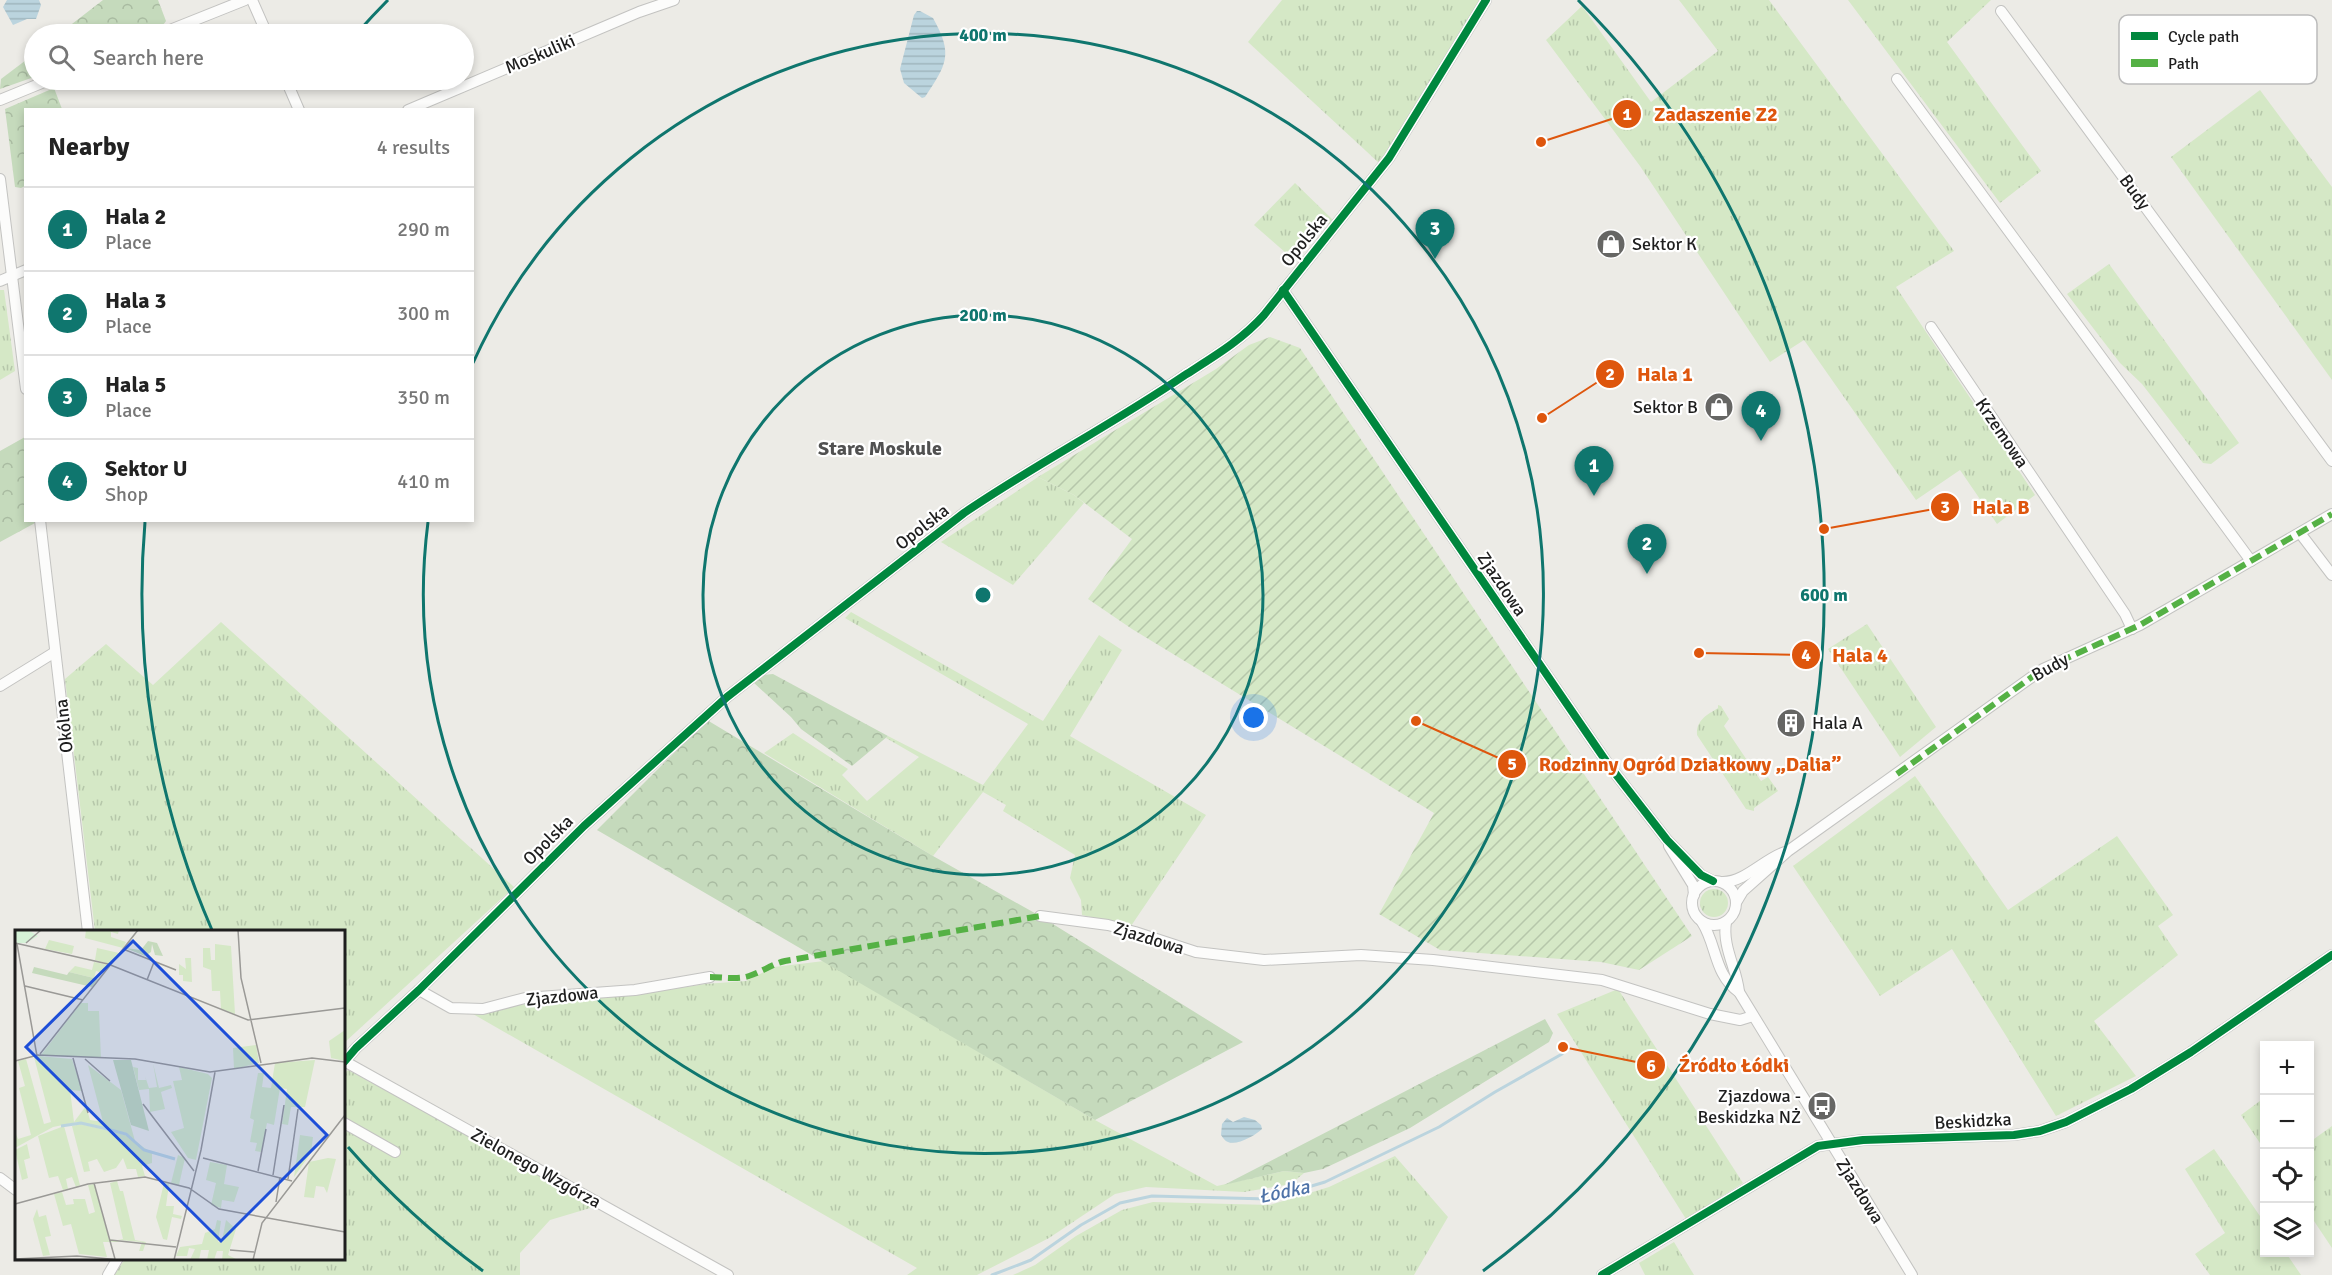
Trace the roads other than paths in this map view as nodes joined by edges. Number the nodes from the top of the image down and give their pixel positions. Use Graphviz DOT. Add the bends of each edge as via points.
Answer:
graph roads {
  1 [pos="245,0"];
  2 [pos="252,0"];
  3 [pos="674,0"];
  4 [pos="1486,0"];
  5 [pos="2001,11"];
  6 [pos="185,24"];
  7 [pos="263,24"];
  8 [pos="1897,79"];
  9 [pos="474,83"];
  10 [pos="24,90"];
  11 [pos="290,90"];
  12 [pos="456,90"];
  13 [pos="0,100"];
  14 [pos="298,108"];
  15 [pos="413,108"];
  16 [pos="0,179"];
  17 [pos="24,271"];
  18 [pos="12,277"];
  19 [pos="0,281"];
  20 [pos="1283,290"];
  21 [pos="1931,327"];
  22 [pos="24,373"];
  23 [pos="2332,461"];
  24 [pos="2332,514"];
  25 [pos="40,522"];
  26 [pos="2300,533"];
  27 [pos="2251,561"];
  28 [pos="2332,575"];
  29 [pos="2132,628"];
  30 [pos="55,652"];
  31 [pos="0,686"];
  32 [pos="1667,840"];
  33 [pos="1788,851"];
  34 [pos="1718,882"];
  35 [pos="1694,895"];
  36 [pos="1737,902"];
  37 [pos="1040,916"];
  38 [pos="1702,922"];
  39 [pos="1726,922"];
  40 [pos="88,930"];
  41 [pos="2332,955"];
  42 [pos="710,978"];
  43 [pos="419,990"];
  44 [pos="1739,992"];
  45 [pos="1753,1016"];
  46 [pos="345,1061"];
  47 [pos="345,1063"];
  48 [pos="345,1124"];
  49 [pos="1831,1143"];
  50 [pos="395,1152"];
  51 [pos="0,1178"];
  52 [pos="15,1189"];
  53 [pos="115,1260"];
  54 [pos="108,1275"];
  55 [pos="728,1275"];
  56 [pos="1602,1275"];
  57 [pos="1912,1275"];
  1 -- 6 [label="street"];
  2 -- 7 [label="street"];
  3 -- 9 [label="street, Moskuliki"];
  4 -- 20 [label="street, Opolska" via="1389,158"];
  5 -- 23 [label="street, Budy"];
  8 -- 27 [label="street"];
  10 -- 13 [label="street"];
  11 -- 14 [label="street"];
  12 -- 15 [label="street, Moskuliki"];
  16 -- 18 [label="street"];
  17 -- 18 [label="street"];
  18 -- 19 [label="street"];
  18 -- 22 [label="street"];
  20 -- 32 [label="street, Zjazdowa" via="1598,751"];
  20 -- 43 [label="street, Opolska" via="1244,335 1162,391 964,513 727,697 584,826"];
  21 -- 29 [label="street, Krzemowa"];
  24 -- 26 [label="street, Budy"];
  25 -- 30 [label="street, Okólna"];
  26 -- 27 [label="street, Budy"];
  26 -- 28 [label="street"];
  27 -- 29 [label="street, Budy"];
  29 -- 33 [label="street, Budy" via="2043,669"];
  30 -- 31 [label="street"];
  30 -- 40 [label="street, Okólna"];
  32 -- 34 [label="street, Zjazdowa" via="1701,874"];
  32 -- 35 [label="street, Zjazdowa" via="1693,885"];
  33 -- 34 [label="street, Budy" via="1735,880"];
  33 -- 36 [label="street, Budy" via="1743,891"];
  34 -- 35 [label="street" via="1703,884"];
  34 -- 36 [label="street" via="1734,892"];
  35 -- 38 [label="street" via="1693,910"];
  36 -- 39 [label="street"];
  37 -- 45 [label="street, Zjazdowa" via="1108,925 1197,952 1264,960 1360,955 1602,980 1710,1014 1740,1020"];
  38 -- 39 [label="street"];
  38 -- 44 [label="street, Zjazdowa" via="1722,974 1729,986"];
  39 -- 44 [label="street, Zjazdowa" via="1728,951"];
  41 -- 49 [label="street, Beskidzka" via="2155,1075 2052,1127 2014,1135"];
  42 -- 43 [label="street, Zjazdowa" via="635,990 525,998 483,1009 451,1008"];
  43 -- 46 [label="street, Opolska"];
  44 -- 45 [label="street, Zjazdowa"];
  45 -- 49 [label="street, Zjazdowa"];
  47 -- 55 [label="street, Zielonego Wzgórza"];
  48 -- 50 [label="street"];
  49 -- 56 [label="street, Beskidzka" via="1796,1157"];
  49 -- 57 [label="street, Zjazdowa"];
  51 -- 52 [label="street"];
  53 -- 54 [label="street"];
}
